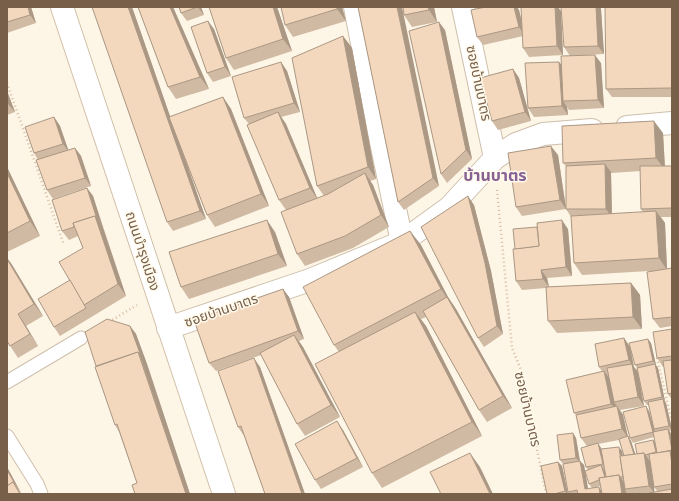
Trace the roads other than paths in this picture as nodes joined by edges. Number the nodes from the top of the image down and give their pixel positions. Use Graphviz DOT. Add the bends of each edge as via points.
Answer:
graph roads {
  1 [pos="62,7"];
  2 [pos="355,7"];
  3 [pos="463,7"];
  4 [pos="672,124"];
  5 [pos="494,158"];
  6 [pos="402,242"];
  7 [pos="168,328"];
  8 [pos="81,338"];
  9 [pos="7,382"];
  10 [pos="7,436"];
  11 [pos="41,494"];
  12 [pos="224,494"];
  1 -- 7 [label="street, ถนนบำรุงเมือง"];
  2 -- 6 [label="street"];
  3 -- 5 [label="street, ซอยบ้านบาตร"];
  4 -- 5 [label="street, ซอยบ้านบาตร" via="543,134 516,144"];
  5 -- 6 [label="street, ซอยบ้านบาตร" via="449,208"];
  6 -- 7 [label="street, ซอยบ้านบาตร" via="310,280"];
  7 -- 12 [label="street, ถนนบำรุงเมือง"];
  8 -- 9 [label="lane"];
  10 -- 11 [label="lane"];
}
